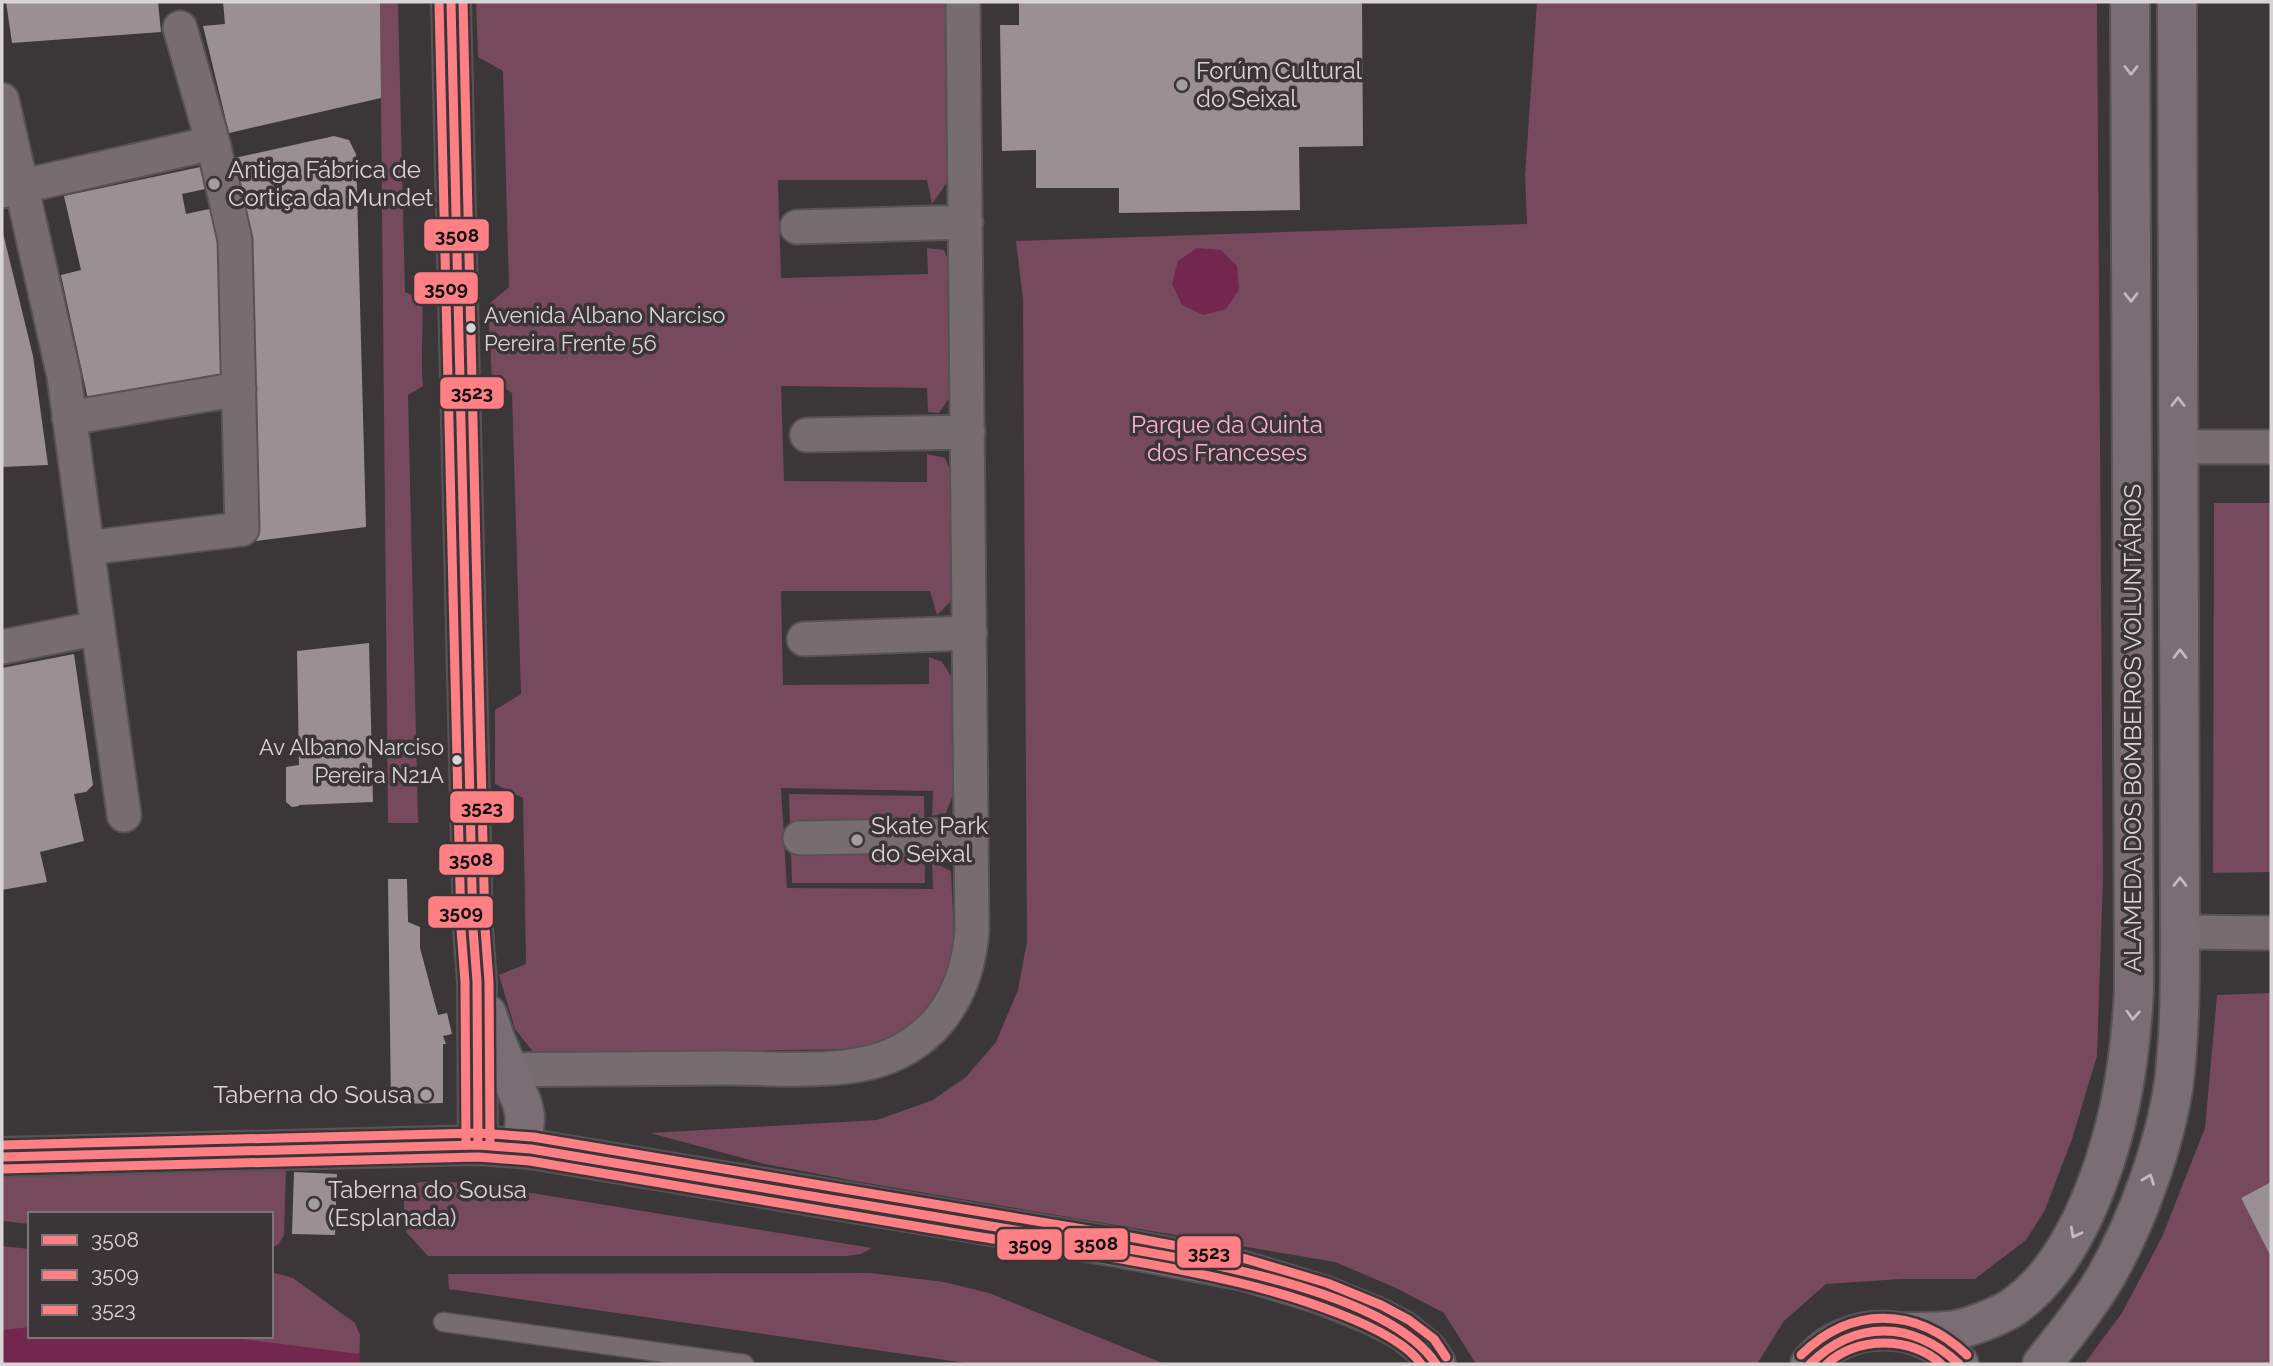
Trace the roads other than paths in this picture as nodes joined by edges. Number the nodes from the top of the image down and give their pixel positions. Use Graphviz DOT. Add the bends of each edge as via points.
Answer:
graph roads {
  1 [pos="451,2"];
  2 [pos="963,2"];
  3 [pos="2130,2"];
  4 [pos="2177,2"];
  5 [pos="180,28"];
  6 [pos="2,100"];
  7 [pos="213,143"];
  8 [pos="12,189"];
  9 [pos="966,222"];
  10 [pos="797,228"];
  11 [pos="239,389"];
  12 [pos="69,418"];
  13 [pos="968,432"];
  14 [pos="807,435"];
  15 [pos="2178,447"];
  16 [pos="2271,447"];
  17 [pos="87,548"];
  18 [pos="98,628"];
  19 [pos="970,633"];
  20 [pos="804,639"];
  21 [pos="2,647"];
  22 [pos="124,815"];
  23 [pos="972,835"];
  24 [pos="800,838"];
  25 [pos="2180,932"];
  26 [pos="2271,933"];
  27 [pos="492,1070"];
  28 [pos="478,1145"];
  29 [pos="523,1148"];
  30 [pos="2,1157"];
  31 [pos="443,1322"];
  32 [pos="1905,1332"];
  33 [pos="744,1364"];
  34 [pos="1436,1364"];
  35 [pos="1810,1364"];
  36 [pos="1959,1364"];
  37 [pos="2042,1364"];
  1 -- 27 [label="main road" via="472,877 477,982"];
  2 -- 9 [label="street"];
  3 -- 32 [label="main road, ALAMEDA DOS BOMBEIROS VOLUNTÁRIOS, one-way" via="2134,989 2123,1097 2096,1190 2059,1261 2036,1289 2010,1309 1982,1321 1950,1331"];
  15 -- 4 [label="main road, one-way"];
  5 -- 7 [label="street"];
  6 -- 8 [label="street"];
  7 -- 8 [label="street"];
  7 -- 11 [label="street" via="235,240"];
  8 -- 12 [label="street" via="64,376"];
  9 -- 10 [label="street"];
  9 -- 13 [label="street"];
  11 -- 12 [label="street"];
  11 -- 17 [label="street" via="242,528"];
  12 -- 17 [label="street"];
  13 -- 14 [label="street"];
  13 -- 19 [label="street"];
  15 -- 16 [label="street"];
  25 -- 15 [label="main road, one-way"];
  17 -- 18 [label="street"];
  18 -- 21 [label="street"];
  18 -- 22 [label="street"];
  19 -- 20 [label="street"];
  19 -- 23 [label="street"];
  23 -- 24 [label="street"];
  23 -- 27 [label="street" via="972,930 963,981 933,1027 891,1055 871,1062 813,1068"];
  25 -- 26 [label="street"];
  37 -- 25 [label="main road, one-way" via="2105,1278 2156,1160 2174,1083"];
  27 -- 28 [label="main road"];
  27 -- 29 [label="main road" via="522,1103"];
  28 -- 29 [label="main road"];
  28 -- 30 [label="main road"];
  29 -- 34 [label="main road" via="1244,1271 1323,1294 1375,1316 1402,1330 1426,1349"];
  31 -- 33 [label="lane"];
  32 -- 35 [label="main road" via="1872,1330 1842,1339"];
  32 -- 36 [label="main road" via="1930,1341"];
}
